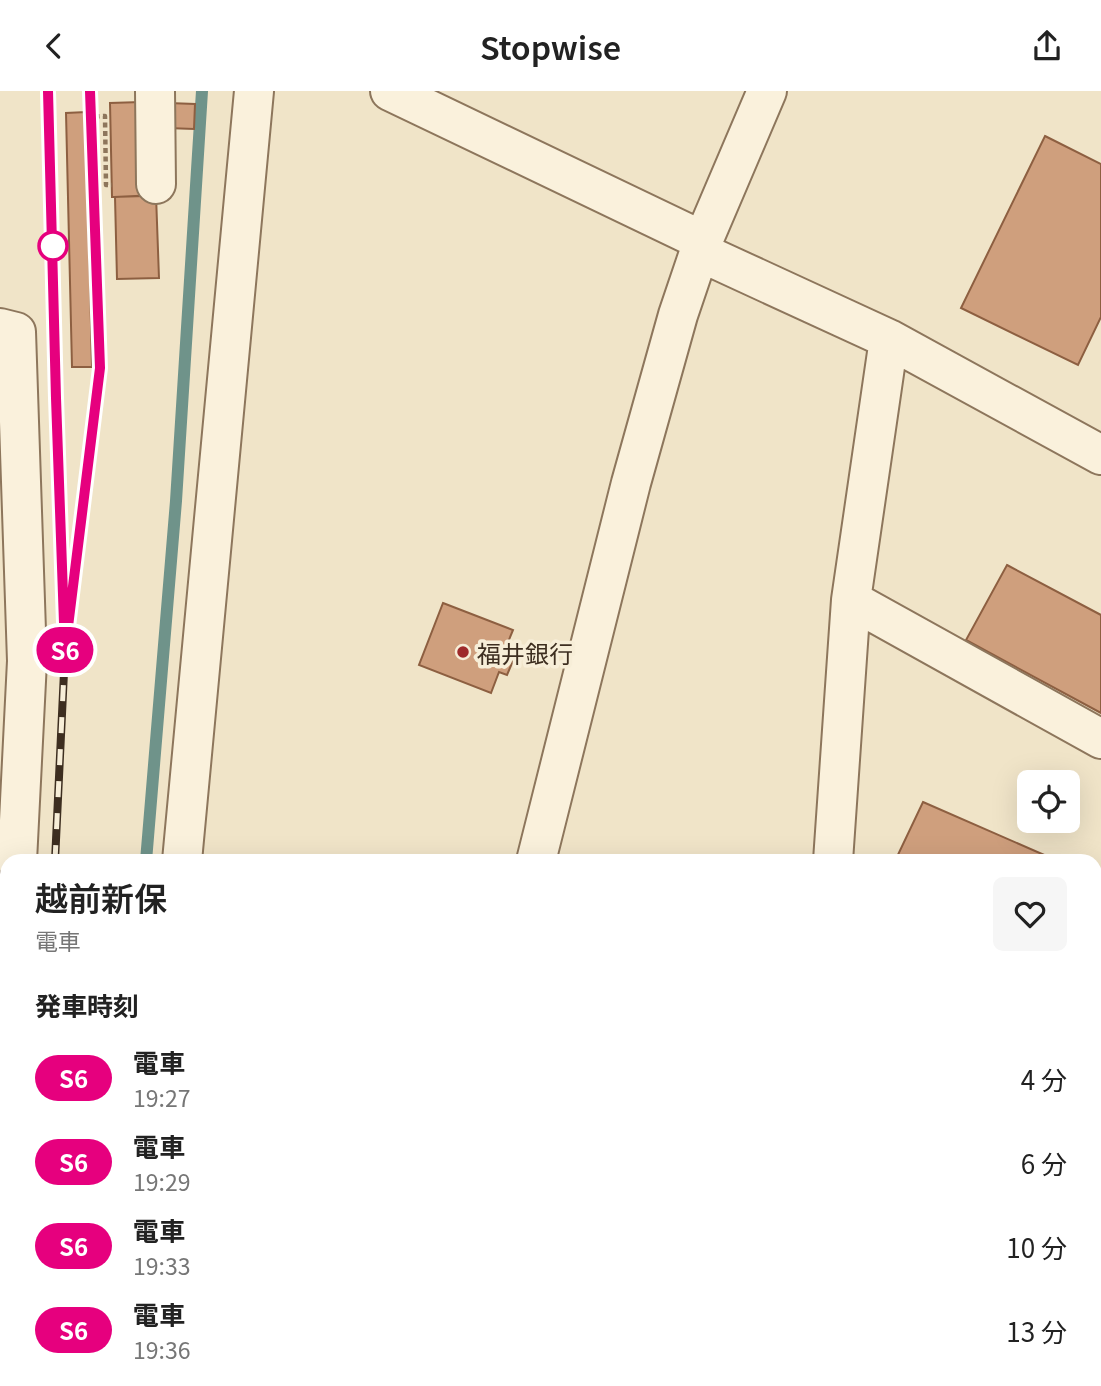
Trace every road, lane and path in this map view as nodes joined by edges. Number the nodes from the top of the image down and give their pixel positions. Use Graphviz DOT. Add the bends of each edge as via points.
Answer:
graph roads {
  1 [pos="155,91"];
  2 [pos="254,91"];
  3 [pos="390,91"];
  4 [pos="767,91"];
  5 [pos="86,117"];
  6 [pos="156,184"];
  7 [pos="112,185"];
  8 [pos="702,247"];
  9 [pos="0,328"];
  10 [pos="889,339"];
  11 [pos="1101,456"];
  12 [pos="851,600"];
  13 [pos="1101,739"];
  14 [pos="17,854"];
  15 [pos="183,854"];
  16 [pos="538,854"];
  17 [pos="833,854"];
  1 -- 6 [label="street"];
  2 -- 15 [label="street"];
  3 -- 8 [label="street"];
  4 -- 8 [label="street"];
  5 -- 7 [label="path" via="105,116 106,185"];
  8 -- 10 [label="street"];
  8 -- 16 [label="street" via="655,393"];
  9 -- 14 [label="street" via="16,332 27,660"];
  10 -- 11 [label="street"];
  10 -- 12 [label="street"];
  12 -- 13 [label="street"];
  12 -- 17 [label="street"];
}
